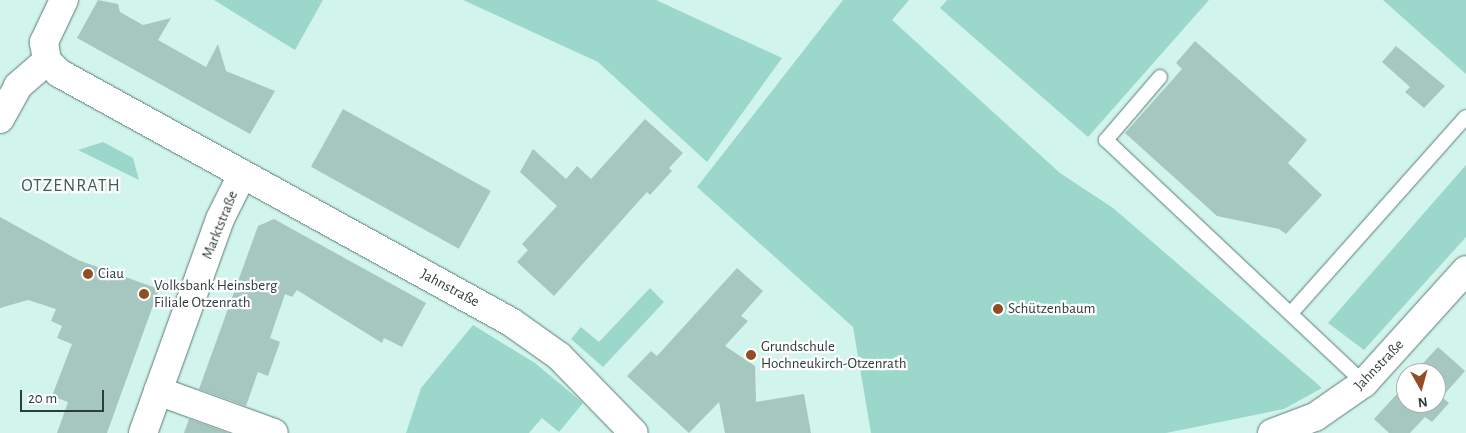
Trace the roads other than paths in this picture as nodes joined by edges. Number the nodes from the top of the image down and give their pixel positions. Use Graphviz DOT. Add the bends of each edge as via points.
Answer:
graph roads {
  1 [pos="64,0"];
  2 [pos="47,61"];
  3 [pos="1160,77"];
  4 [pos="1466,117"];
  5 [pos="0,118"];
  6 [pos="242,175"];
  7 [pos="1466,270"];
  8 [pos="1292,312"];
  9 [pos="1364,383"];
  10 [pos="158,391"];
  11 [pos="143,433"];
  12 [pos="274,433"];
  13 [pos="634,433"];
  14 [pos="1272,433"];
  1 -- 2 [label="street" via="44,38"];
  2 -- 5 [label="street" via="18,86"];
  2 -- 6 [label="street, Marktstraße" via="65,77"];
  3 -- 8 [label="lane" via="1106,140"];
  4 -- 8 [label="lane"];
  6 -- 10 [label="street, Marktstraße" via="220,219"];
  6 -- 13 [label="street, Jahnstraße" via="517,326 572,368"];
  7 -- 9 [label="street, Jahnstraße"];
  8 -- 9 [label="lane"];
  9 -- 14 [label="street, Jahnstraße" via="1315,417"];
  10 -- 11 [label="street, Marktstraße"];
  10 -- 12 [label="street"];
}
